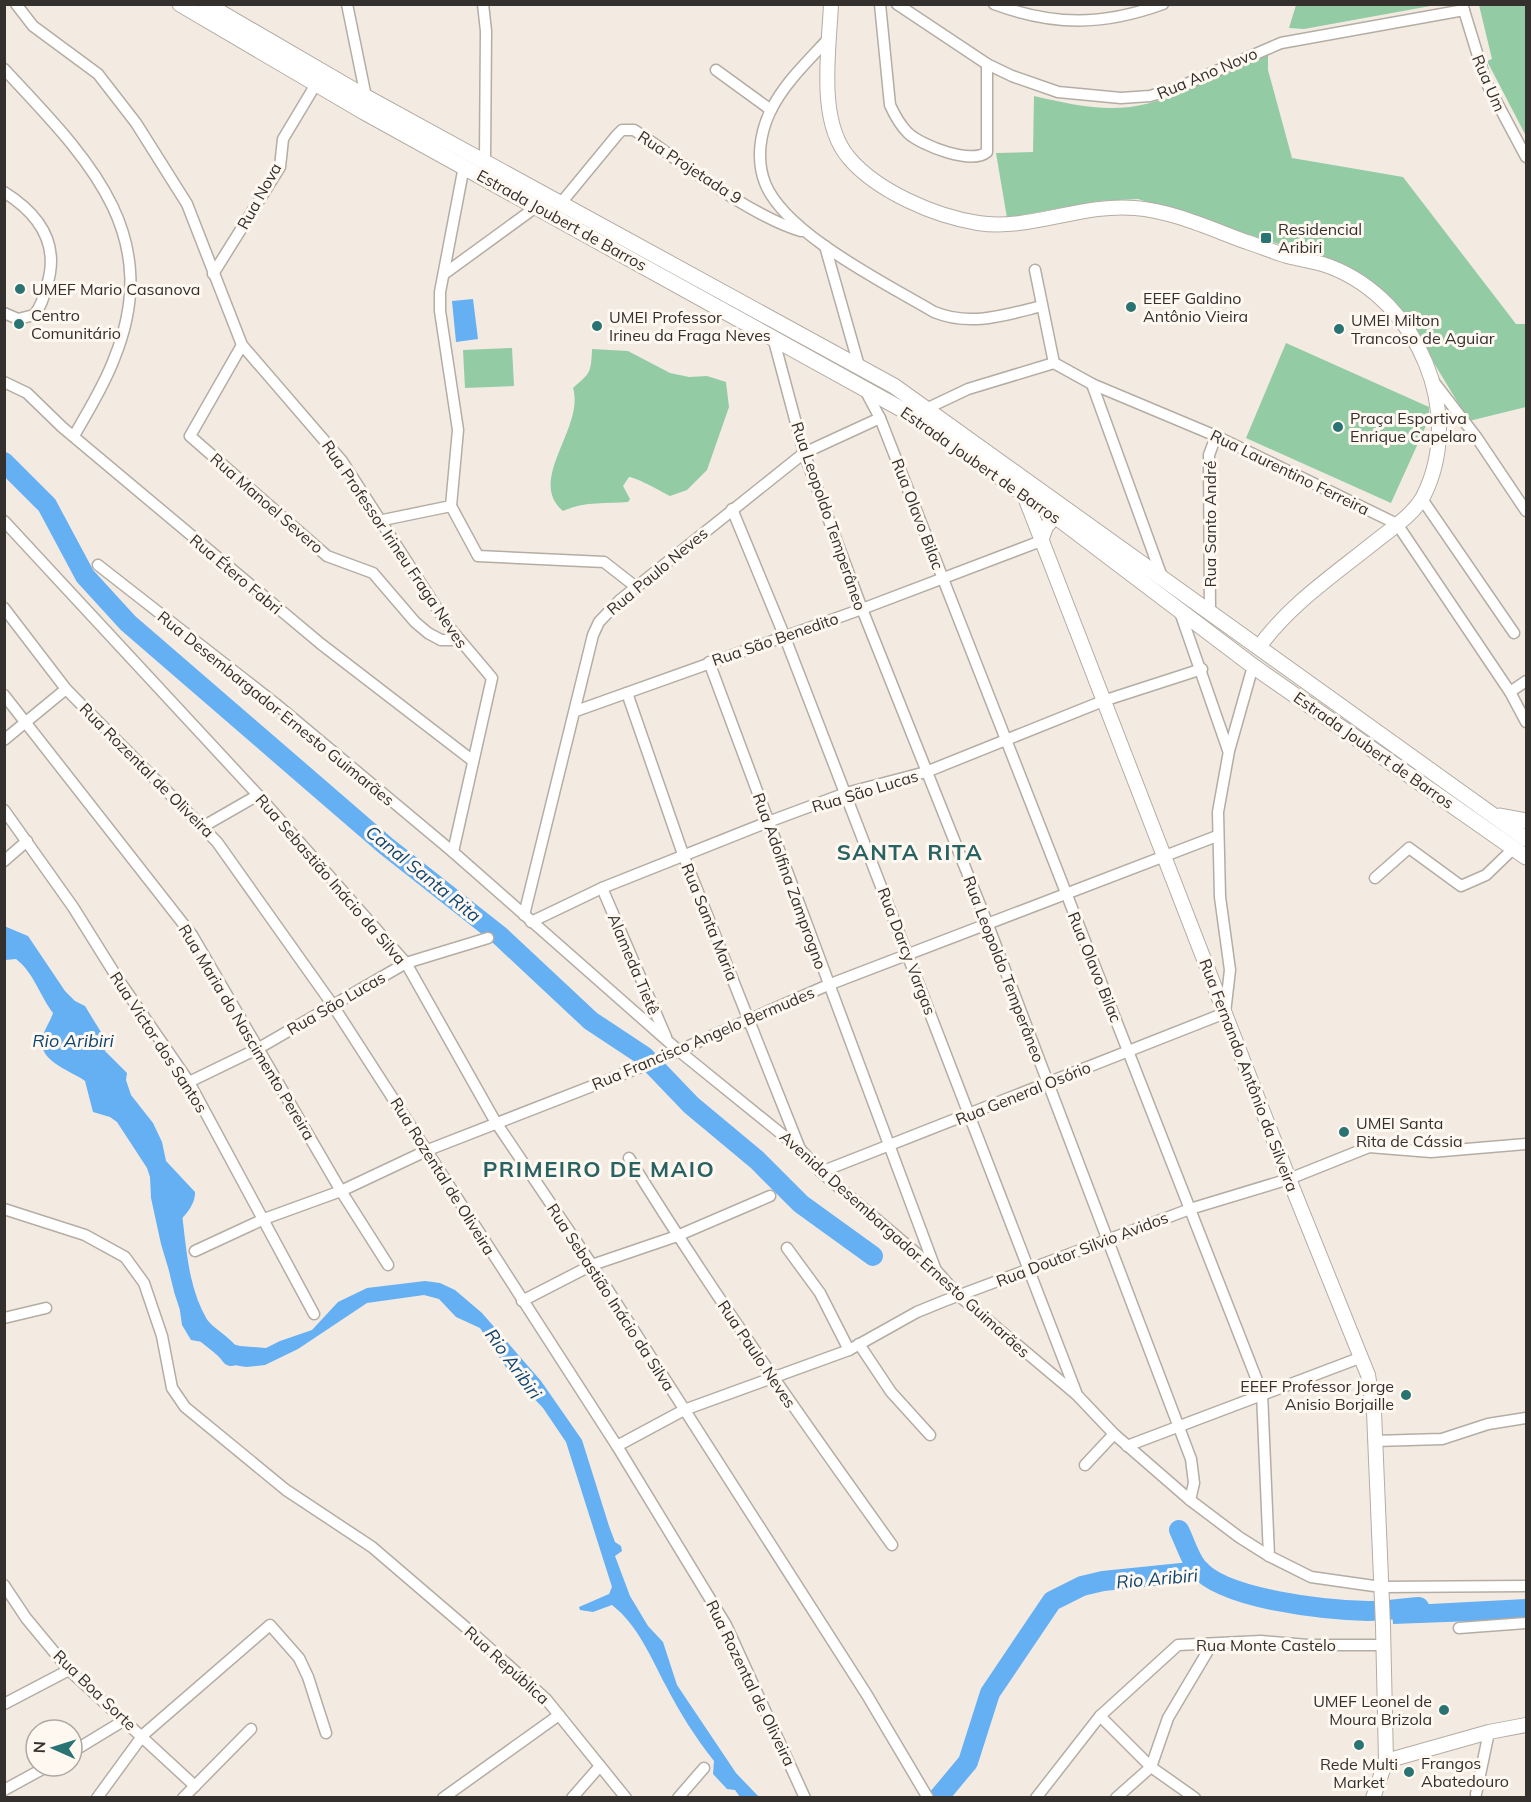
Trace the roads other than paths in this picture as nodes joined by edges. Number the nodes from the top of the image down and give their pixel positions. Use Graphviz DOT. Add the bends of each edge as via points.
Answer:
graph roads {
  1 [pos="16,4"];
  2 [pos="180,4"];
  3 [pos="347,4"];
  4 [pos="483,4"];
  5 [pos="831,4"];
  6 [pos="880,4"];
  7 [pos="897,4"];
  8 [pos="994,4"];
  9 [pos="1163,4"];
  10 [pos="216,7"];
  11 [pos="1463,7"];
  12 [pos="830,36"];
  13 [pos="987,64"];
  14 [pos="4,69"];
  15 [pos="716,70"];
  16 [pos="316,84"];
  17 [pos="366,97"];
  18 [pos="771,110"];
  19 [pos="1527,157"];
  20 [pos="485,160"];
  21 [pos="464,166"];
  22 [pos="4,192"];
  23 [pos="561,203"];
  24 [pos="536,207"];
  25 [pos="810,233"];
  26 [pos="825,246"];
  27 [pos="1035,270"];
  28 [pos="213,274"];
  29 [pos="444,274"];
  30 [pos="1042,306"];
  31 [pos="4,313"];
  32 [pos="773,336"];
  33 [pos="242,345"];
  34 [pos="1054,363"];
  35 [pos="859,366"];
  36 [pos="1432,380"];
  37 [pos="4,382"];
  38 [pos="1092,384"];
  39 [pos="865,390"];
  40 [pos="928,408"];
  41 [pos="880,418"];
  42 [pos="74,436"];
  43 [pos="1216,436"];
  44 [pos="804,453"];
  45 [pos="1023,492"];
  46 [pos="1422,499"];
  47 [pos="451,506"];
  48 [pos="732,509"];
  49 [pos="1060,511"];
  50 [pos="1527,511"];
  51 [pos="382,520"];
  52 [pos="4,521"];
  53 [pos="1397,524"];
  54 [pos="1041,541"];
  55 [pos="98,565"];
  56 [pos="1162,577"];
  57 [pos="943,578"];
  58 [pos="636,587"];
  59 [pos="4,608"];
  60 [pos="862,609"];
  61 [pos="1179,610"];
  62 [pos="1210,613"];
  63 [pos="1514,633"];
  64 [pos="784,635"];
  65 [pos="459,640"];
  66 [pos="1259,647"];
  67 [pos="709,662"];
  68 [pos="1253,666"];
  69 [pos="1202,669"];
  70 [pos="1527,681"];
  71 [pos="66,689"];
  72 [pos="627,693"];
  73 [pos="1510,693"];
  74 [pos="4,695"];
  75 [pos="1103,701"];
  76 [pos="576,711"];
  77 [pos="24,721"];
  78 [pos="1527,722"];
  79 [pos="4,740"];
  80 [pos="1007,742"];
  81 [pos="1229,751"];
  82 [pos="473,761"];
  83 [pos="927,772"];
  84 [pos="846,794"];
  85 [pos="258,795"];
  86 [pos="4,810"];
  87 [pos="1490,813"];
  88 [pos="768,822"];
  89 [pos="1527,822"];
  90 [pos="204,826"];
  91 [pos="1217,836"];
  92 [pos="27,841"];
  93 [pos="1522,848"];
  94 [pos="453,852"];
  95 [pos="684,857"];
  96 [pos="1166,858"];
  97 [pos="4,861"];
  98 [pos="1375,878"];
  99 [pos="602,888"];
  100 [pos="1067,894"];
  101 [pos="528,919"];
  102 [pos="987,925"];
  103 [pos="488,938"];
  104 [pos="909,956"];
  105 [pos="406,963"];
  106 [pos="828,985"];
  107 [pos="332,1004"];
  108 [pos="1226,1012"];
  109 [pos="750,1020"];
  110 [pos="667,1039"];
  111 [pos="259,1048"];
  112 [pos="679,1051"];
  113 [pos="1130,1051"];
  114 [pos="189,1082"];
  115 [pos="1047,1083"];
  116 [pos="970,1116"];
  117 [pos="495,1121"];
  118 [pos="1527,1144"];
  119 [pos="891,1145"];
  120 [pos="800,1149"];
  121 [pos="428,1150"];
  122 [pos="629,1158"];
  123 [pos="821,1172"];
  124 [pos="1288,1179"];
  125 [pos="341,1191"];
  126 [pos="770,1196"];
  127 [pos="4,1209"];
  128 [pos="1190,1209"];
  129 [pos="264,1219"];
  130 [pos="677,1236"];
  131 [pos="1108,1239"];
  132 [pos="787,1248"];
  133 [pos="195,1251"];
  134 [pos="388,1265"];
  135 [pos="592,1265"];
  136 [pos="935,1269"];
  137 [pos="1030,1269"];
  138 [pos="958,1295"];
  139 [pos="522,1301"];
  140 [pos="46,1308"];
  141 [pos="314,1314"];
  142 [pos="4,1318"];
  143 [pos="854,1347"];
  144 [pos="1362,1357"];
  145 [pos="772,1378"];
  146 [pos="1262,1393"];
  147 [pos="1077,1395"];
  148 [pos="684,1410"];
  149 [pos="1527,1418"];
  150 [pos="1179,1426"];
  151 [pos="1114,1434"];
  152 [pos="930,1435"];
  153 [pos="1374,1441"];
  154 [pos="617,1446"];
  155 [pos="1127,1446"];
  156 [pos="1085,1465"];
  157 [pos="1190,1500"];
  158 [pos="892,1545"];
  159 [pos="1269,1556"];
  160 [pos="4,1585"];
  161 [pos="1527,1586"];
  162 [pos="1381,1587"];
  163 [pos="1527,1623"];
  164 [pos="1459,1628"];
  165 [pos="1212,1644"];
  166 [pos="1384,1645"];
  167 [pos="69,1670"];
  168 [pos="4,1704"];
  169 [pos="560,1715"];
  170 [pos="1100,1716"];
  171 [pos="123,1721"];
  172 [pos="1527,1725"];
  173 [pos="251,1729"];
  174 [pos="1489,1732"];
  175 [pos="326,1733"];
  176 [pos="143,1735"];
  177 [pos="84,1745"];
  178 [pos="1386,1761"];
  179 [pos="600,1766"];
  180 [pos="1151,1767"];
  181 [pos="704,1768"];
  182 [pos="25,1778"];
  183 [pos="195,1786"];
  184 [pos="5,1788"];
  185 [pos="926,1793"];
  186 [pos="1476,1794"];
  187 [pos="97,1797"];
  188 [pos="183,1797"];
  189 [pos="443,1797"];
  190 [pos="572,1797"];
  191 [pos="626,1797"];
  192 [pos="678,1797"];
  193 [pos="806,1797"];
  194 [pos="1035,1797"];
  195 [pos="1116,1797"];
  196 [pos="1195,1797"];
  197 [pos="1373,1797"];
  1 -- 28 [label="street, Rua Professor Irineu Fraga Neves" via="33,26 98,74 136,123 187,204"];
  2 -- 16 [label="main road, Estrada Joubert de Barros"];
  3 -- 17 [label="street"];
  4 -- 20 [label="street"];
  5 -- 12 [label="street"];
  6 -- 13 [label="street" via="890,105 910,134 931,147 982,156 989,148"];
  7 -- 13 [label="street, Rua Ano Novo"];
  8 -- 9 [label="street" via="1030,17 1070,21 1095,20"];
  10 -- 17 [label="main road, Estrada Joubert de Barros"];
  11 -- 13 [label="street, Rua Ano Novo" via="1281,43 1177,88 1137,98 1058,92"];
  11 -- 19 [label="street, Rua Um" via="1486,82"];
  12 -- 18 [label="street" via="790,81"];
  12 -- 36 [label="street" via="829,118 835,138 858,168 895,194 958,219 986,224 1096,209 1152,210 1330,267 1367,288 1398,319 1426,362"];
  14 -- 42 [label="street" via="83,159 116,211 131,263 130,294 120,344"];
  15 -- 18 [label="street"];
  16 -- 21 [label="main road, Estrada Joubert de Barros"];
  16 -- 28 [label="street, Rua Nova" via="283,139 279,166"];
  17 -- 20 [label="main road, Estrada Joubert de Barros"];
  18 -- 25 [label="street" via="760,147 765,183 781,209"];
  20 -- 23 [label="main road, Estrada Joubert de Barros"];
  21 -- 24 [label="main road, Estrada Joubert de Barros"];
  21 -- 29 [label="street"];
  22 -- 31 [label="street" via="21,203 39,223 49,241 53,267 33,315 18,319"];
  23 -- 25 [label="street, Rua Projetada 9" via="617,135 634,130 778,222"];
  23 -- 35 [label="main road, Estrada Joubert de Barros"];
  24 -- 29 [label="street"];
  24 -- 32 [label="main road, Estrada Joubert de Barros"];
  25 -- 26 [label="street"];
  26 -- 30 [label="street" via="951,319 982,320"];
  26 -- 35 [label="street"];
  27 -- 30 [label="street"];
  28 -- 33 [label="street, Rua Professor Irineu Fraga Neves"];
  29 -- 47 [label="street" via="440,310 458,430"];
  30 -- 34 [label="street"];
  32 -- 39 [label="main road, Estrada Joubert de Barros"];
  32 -- 44 [label="street, Rua Leopoldo Temperâneo"];
  33 -- 51 [label="street, Rua Professor Irineu Fraga Neves" via="342,461"];
  33 -- 65 [label="street, Rua Manoel Severo" via="190,436 327,556 372,573 428,633 441,640"];
  34 -- 38 [label="street, Rua Laurentino Ferreira"];
  34 -- 40 [label="street" via="968,389"];
  35 -- 40 [label="main road, Estrada Joubert de Barros"];
  36 -- 46 [label="street" via="1439,441 1437,460"];
  36 -- 50 [label="street"];
  37 -- 42 [label="street, Rua Étero Fabri" via="27,393"];
  38 -- 43 [label="street, Rua Laurentino Ferreira"];
  38 -- 56 [label="street"];
  39 -- 41 [label="street, Rua Olavo Bilac"];
  39 -- 45 [label="main road, Estrada Joubert de Barros" via="912,415"];
  40 -- 49 [label="main road, Estrada Joubert de Barros"];
  41 -- 44 [label="street, Rua Paulo Neves"];
  41 -- 57 [label="street, Rua Olavo Bilac"];
  42 -- 82 [label="street, Rua Étero Fabri" via="321,644"];
  43 -- 53 [label="street, Rua Laurentino Ferreira"];
  43 -- 62 [label="street, Rua Santo André" via="1209,455"];
  44 -- 48 [label="street, Rua Paulo Neves"];
  44 -- 60 [label="street, Rua Leopoldo Temperâneo"];
  45 -- 49 [label="main road, Estrada Joubert de Barros"];
  45 -- 54 [label="street, Rua Fernando Antônio da Silveira"];
  46 -- 53 [label="street"];
  46 -- 63 [label="street"];
  47 -- 51 [label="street"];
  47 -- 58 [label="street" via="478,556 604,561"];
  48 -- 58 [label="street, Rua Paulo Neves"];
  48 -- 64 [label="street, Rua Darcy Vargas"];
  49 -- 54 [label="street" via="1046,527"];
  49 -- 56 [label="main road, Estrada Joubert de Barros"];
  49 -- 61 [label="main road, Estrada Joubert de Barros"];
  51 -- 65 [label="street, Rua Professor Irineu Fraga Neves"];
  52 -- 85 [label="street, Rua Sebastião Inácio da Silva"];
  53 -- 66 [label="street" via="1296,605"];
  53 -- 73 [label="street"];
  54 -- 57 [label="street, Rua São Benedito"];
  54 -- 75 [label="street, Rua Fernando Antônio da Silveira"];
  55 -- 94 [label="street, Rua Desembargador Ernesto Guimarães" via="276,704"];
  56 -- 62 [label="main road, Estrada Joubert de Barros"];
  57 -- 60 [label="street, Rua São Benedito"];
  57 -- 80 [label="street, Rua Olavo Bilac"];
  58 -- 76 [label="street, Rua Paulo Neves" via="607,612 596,628"];
  59 -- 71 [label="street, Rua Rozental de Oliveira"];
  60 -- 64 [label="street, Rua São Benedito"];
  60 -- 83 [label="street, Rua Leopoldo Temperâneo"];
  61 -- 68 [label="main road, Estrada Joubert de Barros"];
  61 -- 69 [label="street"];
  62 -- 66 [label="main road, Estrada Joubert de Barros"];
  64 -- 67 [label="street, Rua São Benedito"];
  64 -- 84 [label="street, Rua Darcy Vargas"];
  65 -- 82 [label="street, Rua Professor Irineu Fraga Neves" via="492,678"];
  66 -- 87 [label="main road, Estrada Joubert de Barros"];
  67 -- 72 [label="street, Rua São Benedito"];
  67 -- 88 [label="street, Rua Adolfina Zamprogno"];
  68 -- 81 [label="street"];
  68 -- 93 [label="main road, Estrada Joubert de Barros"];
  69 -- 75 [label="street, Rua São Lucas"];
  69 -- 81 [label="street"];
  70 -- 73 [label="street"];
  71 -- 77 [label="street"];
  71 -- 90 [label="street, Rua Rozental de Oliveira"];
  72 -- 76 [label="street, Rua São Benedito"];
  72 -- 95 [label="street, Rua Santa Maria"];
  73 -- 78 [label="street"];
  74 -- 77 [label="street, Rua Maria do Nascimento Pereira"];
  75 -- 80 [label="street, Rua São Lucas"];
  75 -- 96 [label="street, Rua Fernando Antônio da Silveira"];
  76 -- 101 [label="street, Rua Paulo Neves"];
  77 -- 79 [label="street"];
  77 -- 111 [label="street, Rua Maria do Nascimento Pereira" via="192,935"];
  80 -- 83 [label="street, Rua São Lucas"];
  80 -- 100 [label="street, Rua Olavo Bilac"];
  81 -- 91 [label="street"];
  82 -- 94 [label="street"];
  83 -- 84 [label="street, Rua São Lucas"];
  83 -- 102 [label="street, Rua Leopoldo Temperâneo"];
  84 -- 88 [label="street, Rua São Lucas"];
  84 -- 104 [label="street, Rua Darcy Vargas"];
  85 -- 90 [label="street"];
  85 -- 105 [label="street, Rua Sebastião Inácio da Silva"];
  86 -- 92 [label="street, Rua Victor dos Santos"];
  87 -- 89 [label="main road"];
  87 -- 93 [label="main road, Estrada Joubert de Barros"];
  88 -- 95 [label="street, Rua São Lucas"];
  88 -- 106 [label="street, Rua Adolfina Zamprogno"];
  90 -- 107 [label="street, Rua Rozental de Oliveira"];
  91 -- 96 [label="street, Rua Francisco Angelo Bermudes"];
  91 -- 108 [label="street" via="1230,970"];
  92 -- 97 [label="street"];
  92 -- 114 [label="street, Rua Victor dos Santos"];
  93 -- 98 [label="street" via="1479,879 1461,886 1409,848"];
  94 -- 101 [label="street, Avenida Desembargador Ernesto Guimarães"];
  95 -- 99 [label="street, Rua São Lucas"];
  95 -- 109 [label="street, Rua Santa Maria"];
  96 -- 100 [label="street, Rua Francisco Angelo Bermudes"];
  96 -- 108 [label="street, Rua Fernando Antônio da Silveira"];
  99 -- 101 [label="street, Rua São Lucas"];
  99 -- 110 [label="street, Alameda Tietê"];
  100 -- 102 [label="street, Rua Francisco Angelo Bermudes"];
  100 -- 113 [label="street, Rua Olavo Bilac"];
  101 -- 110 [label="street, Avenida Desembargador Ernesto Guimarães"];
  102 -- 104 [label="street, Rua Francisco Angelo Bermudes"];
  102 -- 115 [label="street, Rua Leopoldo Temperâneo"];
  103 -- 105 [label="street, Rua São Lucas"];
  104 -- 106 [label="street, Rua Francisco Angelo Bermudes"];
  104 -- 116 [label="street, Rua Darcy Vargas"];
  105 -- 107 [label="street, Rua São Lucas"];
  105 -- 117 [label="street, Rua Sebastião Inácio da Silva"];
  106 -- 109 [label="street, Rua Francisco Angelo Bermudes"];
  106 -- 119 [label="street, Rua Adolfina Zamprogno"];
  107 -- 111 [label="street, Rua São Lucas"];
  107 -- 121 [label="street, Rua Rozental de Oliveira"];
  108 -- 113 [label="street, Rua General Osório"];
  108 -- 124 [label="street, Rua Fernando Antônio da Silveira"];
  109 -- 112 [label="street, Rua Francisco Angelo Bermudes"];
  109 -- 120 [label="street, Rua Santa Maria"];
  110 -- 112 [label="street, Avenida Desembargador Ernesto Guimarães"];
  111 -- 114 [label="street, Rua São Lucas"];
  111 -- 125 [label="street, Rua Maria do Nascimento Pereira"];
  112 -- 117 [label="street, Rua Francisco Angelo Bermudes"];
  112 -- 120 [label="street, Avenida Desembargador Ernesto Guimarães"];
  113 -- 115 [label="street, Rua General Osório"];
  113 -- 128 [label="street, Rua Olavo Bilac"];
  114 -- 129 [label="street, Rua Victor dos Santos"];
  115 -- 116 [label="street, Rua General Osório"];
  115 -- 131 [label="street, Rua Leopoldo Temperâneo"];
  116 -- 119 [label="street, Rua General Osório"];
  116 -- 137 [label="street, Rua Darcy Vargas"];
  117 -- 121 [label="street, Rua Francisco Angelo Bermudes"];
  117 -- 135 [label="street, Rua Sebastião Inácio da Silva"];
  118 -- 124 [label="street, Rua Doutor Silvio Avidos" via="1431,1152 1369,1147"];
  119 -- 123 [label="street, Rua General Osório"];
  119 -- 136 [label="street, Rua Adolfina Zamprogno"];
  120 -- 123 [label="street, Avenida Desembargador Ernesto Guimarães"];
  121 -- 125 [label="street, Rua Francisco Angelo Bermudes"];
  121 -- 139 [label="street, Rua Rozental de Oliveira"];
  122 -- 130 [label="street, Rua Paulo Neves"];
  123 -- 136 [label="street, Avenida Desembargador Ernesto Guimarães"];
  124 -- 128 [label="street, Rua Doutor Silvio Avidos"];
  124 -- 144 [label="street, Rua Fernando Antônio da Silveira"];
  125 -- 129 [label="street, Rua Francisco Angelo Bermudes"];
  125 -- 134 [label="street, Rua Maria do Nascimento Pereira"];
  126 -- 130 [label="street"];
  127 -- 169 [label="street, Rua República" via="85,1235 125,1257 144,1283 162,1336 172,1388 185,1407 286,1490 372,1547"];
  128 -- 131 [label="street, Rua Doutor Silvio Avidos"];
  128 -- 146 [label="street, Rua Olavo Bilac"];
  129 -- 133 [label="street, Rua Francisco Angelo Bermudes"];
  129 -- 141 [label="street, Rua Victor dos Santos"];
  130 -- 135 [label="street"];
  130 -- 145 [label="street, Rua Paulo Neves"];
  131 -- 137 [label="street, Rua Doutor Silvio Avidos"];
  131 -- 150 [label="street, Rua Leopoldo Temperâneo"];
  132 -- 143 [label="street"];
  135 -- 139 [label="street"];
  135 -- 148 [label="street, Rua Sebastião Inácio da Silva"];
  136 -- 138 [label="street, Avenida Desembargador Ernesto Guimarães"];
  137 -- 138 [label="street, Rua Doutor Silvio Avidos"];
  137 -- 147 [label="street, Rua Darcy Vargas"];
  138 -- 143 [label="street, Rua Doutor Silvio Avidos" via="917,1312"];
  138 -- 147 [label="street, Avenida Desembargador Ernesto Guimarães"];
  139 -- 154 [label="street, Rua Rozental de Oliveira"];
  140 -- 142 [label="street"];
  143 -- 145 [label="street, Rua Doutor Silvio Avidos"];
  143 -- 152 [label="street"];
  144 -- 146 [label="street"];
  144 -- 153 [label="street, Rua Fernando Antônio da Silveira" via="1371,1392"];
  145 -- 148 [label="street, Rua Doutor Silvio Avidos"];
  145 -- 158 [label="street, Rua Paulo Neves"];
  146 -- 150 [label="street"];
  146 -- 159 [label="street, Rua Olavo Bilac"];
  147 -- 151 [label="street, Avenida Desembargador Ernesto Guimarães"];
  148 -- 154 [label="street, Rua Doutor Silvio Avidos"];
  148 -- 185 [label="street, Rua Sebastião Inácio da Silva"];
  149 -- 153 [label="street" via="1488,1424 1442,1439"];
  150 -- 155 [label="street"];
  150 -- 157 [label="street, Rua Leopoldo Temperâneo" via="1194,1470"];
  151 -- 155 [label="street, Avenida Desembargador Ernesto Guimarães"];
  151 -- 156 [label="street"];
  153 -- 162 [label="street, Rua Fernando Antônio da Silveira"];
  154 -- 193 [label="street, Rua Rozental de Oliveira" via="726,1625"];
  155 -- 157 [label="street, Avenida Desembargador Ernesto Guimarães"];
  157 -- 159 [label="street, Avenida Desembargador Ernesto Guimarães"];
  159 -- 162 [label="street, Avenida Desembargador Ernesto Guimarães" via="1311,1577"];
  160 -- 167 [label="street, Rua Boa Sorte"];
  161 -- 162 [label="street, Avenida Desembargador Ernesto Guimarães"];
  162 -- 166 [label="street, Rua Fernando Antônio da Silveira"];
  163 -- 164 [label="street"];
  165 -- 166 [label="street, Rua Monte Castelo" via="1261,1641"];
  165 -- 170 [label="street, Rua Monte Castelo" via="1178,1645"];
  165 -- 180 [label="street" via="1168,1718"];
  166 -- 178 [label="street, Rua Fernando Antônio da Silveira"];
  167 -- 168 [label="street"];
  167 -- 171 [label="street, Rua Boa Sorte"];
  169 -- 179 [label="street, Rua República"];
  169 -- 189 [label="street"];
  170 -- 180 [label="street"];
  170 -- 194 [label="street, Rua Monte Castelo"];
  171 -- 176 [label="street, Rua Boa Sorte"];
  171 -- 177 [label="street"];
  172 -- 174 [label="street"];
  173 -- 183 [label="street"];
  174 -- 178 [label="street"];
  174 -- 186 [label="street"];
  175 -- 176 [label="street" via="299,1658 270,1625"];
  176 -- 183 [label="street, Rua Boa Sorte"];
  176 -- 187 [label="street"];
  178 -- 197 [label="street"];
  179 -- 190 [label="street"];
  179 -- 191 [label="street, Rua República"];
  180 -- 195 [label="street"];
  180 -- 196 [label="street"];
  181 -- 192 [label="street"];
  182 -- 184 [label="street"];
  183 -- 188 [label="street"];
}
